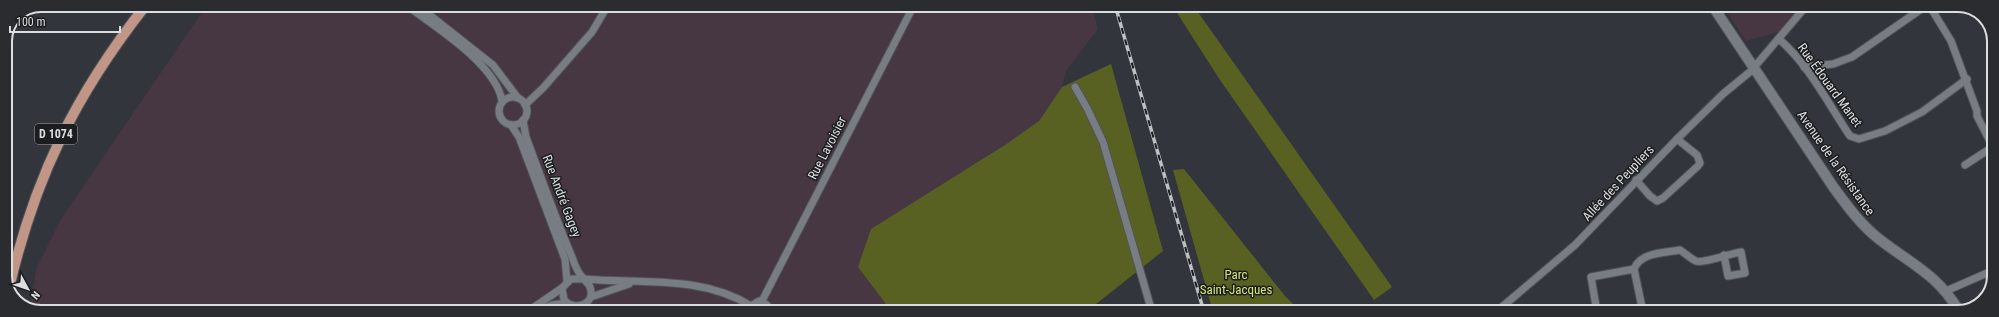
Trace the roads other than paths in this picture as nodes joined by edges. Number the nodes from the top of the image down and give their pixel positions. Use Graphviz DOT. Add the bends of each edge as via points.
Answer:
graph roads {
  1 [pos="132,12"];
  2 [pos="141,12"];
  3 [pos="415,12"];
  4 [pos="426,12"];
  5 [pos="604,12"];
  6 [pos="910,12"];
  7 [pos="1717,12"];
  8 [pos="1802,12"];
  9 [pos="1918,12"];
  10 [pos="1932,12"];
  11 [pos="1780,40"];
  12 [pos="1754,67"];
  13 [pos="1804,67"];
  14 [pos="1967,79"];
  15 [pos="1075,87"];
  16 [pos="518,98"];
  17 [pos="502,101"];
  18 [pos="525,105"];
  19 [pos="523,120"];
  20 [pos="511,125"];
  21 [pos="1987,136"];
  22 [pos="1677,139"];
  23 [pos="1987,152"];
  24 [pos="1965,165"];
  25 [pos="1636,180"];
  26 [pos="12,252"];
  27 [pos="1724,255"];
  28 [pos="1634,270"];
  29 [pos="1987,273"];
  30 [pos="12,276"];
  31 [pos="583,279"];
  32 [pos="567,281"];
  33 [pos="635,282"];
  34 [pos="562,288"];
  35 [pos="1946,291"];
  36 [pos="591,297"];
  37 [pos="762,301"];
  38 [pos="567,303"];
  39 [pos="537,305"];
  40 [pos="552,305"];
  41 [pos="574,305"];
  42 [pos="583,305"];
  43 [pos="745,305"];
  44 [pos="754,305"];
  45 [pos="767,305"];
  46 [pos="1150,305"];
  47 [pos="1504,305"];
  48 [pos="1596,305"];
  49 [pos="1642,305"];
  50 [pos="1955,305"];
  1 -- 26 [label="main road, D 1074" via="87,76 63,119 40,168"];
  2 -- 30 [label="main road, D 1074" via="93,78 64,130 33,203"];
  3 -- 17 [label="street" via="487,70 498,88"];
  4 -- 16 [label="street" via="493,65"];
  5 -- 18 [label="street" via="592,32"];
  6 -- 37 [label="street, Rue Lavoisier"];
  7 -- 12 [label="main road, Avenue de la Résistance"];
  8 -- 11 [label="street, Allée des Peupliers"];
  9 -- 13 [label="street" via="1852,57 1833,64"];
  10 -- 14 [label="street" via="1951,41"];
  11 -- 12 [label="street, Allée des Peupliers"];
  11 -- 13 [label="street, Rue Édouard Manet"];
  12 -- 22 [label="street, Allée des Peupliers"];
  12 -- 35 [label="main road, Avenue de la Résistance" via="1855,216 1879,239 1919,266"];
  13 -- 14 [label="street, Rue Édouard Manet" via="1850,136 1859,139 1885,131 1922,112"];
  14 -- 21 [label="street" via="1977,116"];
  15 -- 46 [label="street" via="1103,142"];
  16 -- 17 [label="street" via="510,97"];
  16 -- 18 [label="street"];
  17 -- 20 [label="street" via="500,117"];
  18 -- 19 [label="street" via="526,113"];
  19 -- 20 [label="street"];
  19 -- 31 [label="street, Rue André Gagey" via="526,137 572,257"];
  20 -- 32 [label="street, Rue André Gagey" via="519,137 565,259"];
  22 -- 25 [label="street, Allée des Peupliers"];
  22 -- 25 [label="street" via="1697,155 1700,163 1698,166 1668,194 1657,200"];
  23 -- 24 [label="street"];
  25 -- 47 [label="street, Allée des Peupliers" via="1575,245"];
  27 -- 28 [label="street" via="1696,262 1680,250 1646,256 1637,262"];
  28 -- 48 [label="street" via="1591,278"];
  28 -- 49 [label="street"];
  29 -- 35 [label="street"];
  31 -- 32 [label="street" via="574,278"];
  31 -- 33 [label="street"];
  31 -- 36 [label="street" via="590,285"];
  32 -- 34 [label="street"];
  33 -- 36 [label="street"];
  33 -- 43 [label="street" via="691,285 727,294"];
  34 -- 38 [label="street" via="562,296"];
  34 -- 39 [label="street"];
  35 -- 50 [label="main road, Avenue de la Résistance"];
  36 -- 42 [label="street"];
  37 -- 44 [label="street"];
  37 -- 45 [label="street"];
  38 -- 40 [label="street"];
  38 -- 41 [label="street"];
}
